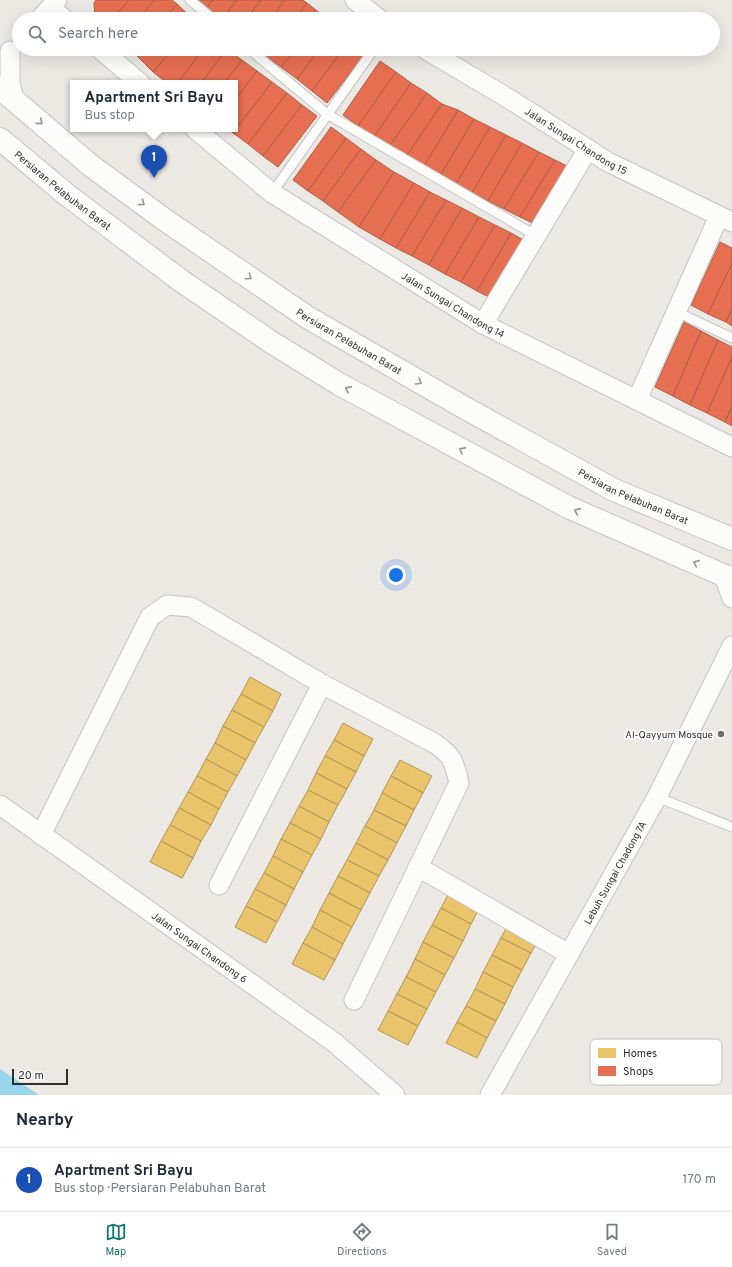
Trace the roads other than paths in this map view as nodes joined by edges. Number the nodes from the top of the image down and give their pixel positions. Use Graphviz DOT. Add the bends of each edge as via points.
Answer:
graph roads {
  1 [pos="190,0"];
  2 [pos="356,0"];
  3 [pos="205,12"];
  4 [pos="371,12"];
  5 [pos="10,48"];
  6 [pos="108,56"];
  7 [pos="257,56"];
  8 [pos="369,56"];
  9 [pos="436,56"];
  10 [pos="136,80"];
  11 [pos="7,94"];
  12 [pos="327,114"];
  13 [pos="200,132"];
  14 [pos="0,140"];
  15 [pos="588,149"];
  16 [pos="272,193"];
  17 [pos="725,219"];
  18 [pos="535,235"];
  19 [pos="677,312"];
  20 [pos="483,324"];
  21 [pos="732,338"];
  22 [pos="637,400"];
  23 [pos="732,447"];
  24 [pos="732,539"];
  25 [pos="728,577"];
  26 [pos="732,598"];
  27 [pos="732,646"];
  28 [pos="322,684"];
  29 [pos="657,797"];
  30 [pos="0,805"];
  31 [pos="732,827"];
  32 [pos="42,835"];
  33 [pos="418,867"];
  34 [pos="219,885"];
  35 [pos="570,954"];
  36 [pos="354,1000"];
  37 [pos="395,1095"];
  38 [pos="490,1095"];
  1 -- 3 [label="lane"];
  2 -- 4 [label="street"];
  5 -- 11 [label="street" via="10,82"];
  6 -- 10 [label="street"];
  7 -- 12 [label="lane"];
  8 -- 12 [label="lane"];
  9 -- 15 [label="street, Jalan Sungai Chandong 15"];
  11 -- 24 [label="street, Persiaran Pelabuhan Barat, one-way" via="103,174 165,220 307,317 614,490"];
  12 -- 16 [label="lane"];
  12 -- 18 [label="lane"];
  13 -- 16 [label="street, Jalan Sungai Chandong 14"];
  25 -- 14 [label="street, Persiaran Pelabuhan Barat, one-way" via="568,507 339,384 271,342 180,280 67,195"];
  15 -- 17 [label="street, Jalan Sungai Chandong 15" via="608,162"];
  15 -- 18 [label="street"];
  16 -- 20 [label="street, Jalan Sungai Chandong 14"];
  17 -- 19 [label="street"];
  18 -- 20 [label="street"];
  19 -- 21 [label="lane"];
  19 -- 22 [label="street"];
  20 -- 22 [label="street, Jalan Sungai Chandong 14"];
  22 -- 23 [label="street, Jalan Sungai Chandong 14"];
  25 -- 26 [label="street"];
  27 -- 29 [label="street, Lebuh Sungai Chadong 7A"];
  28 -- 32 [label="street" via="191,607 167,605 150,617"];
  28 -- 33 [label="street" via="449,753 459,783"];
  28 -- 34 [label="street"];
  29 -- 31 [label="lane"];
  29 -- 35 [label="street, Lebuh Sungai Chadong 7A"];
  30 -- 32 [label="street, Jalan Sungai Chandong 6"];
  32 -- 37 [label="street, Jalan Sungai Chandong 6" via="335,1043"];
  33 -- 35 [label="street"];
  33 -- 36 [label="street"];
  35 -- 38 [label="street, Lebuh Sungai Chadong 7A"];
}
